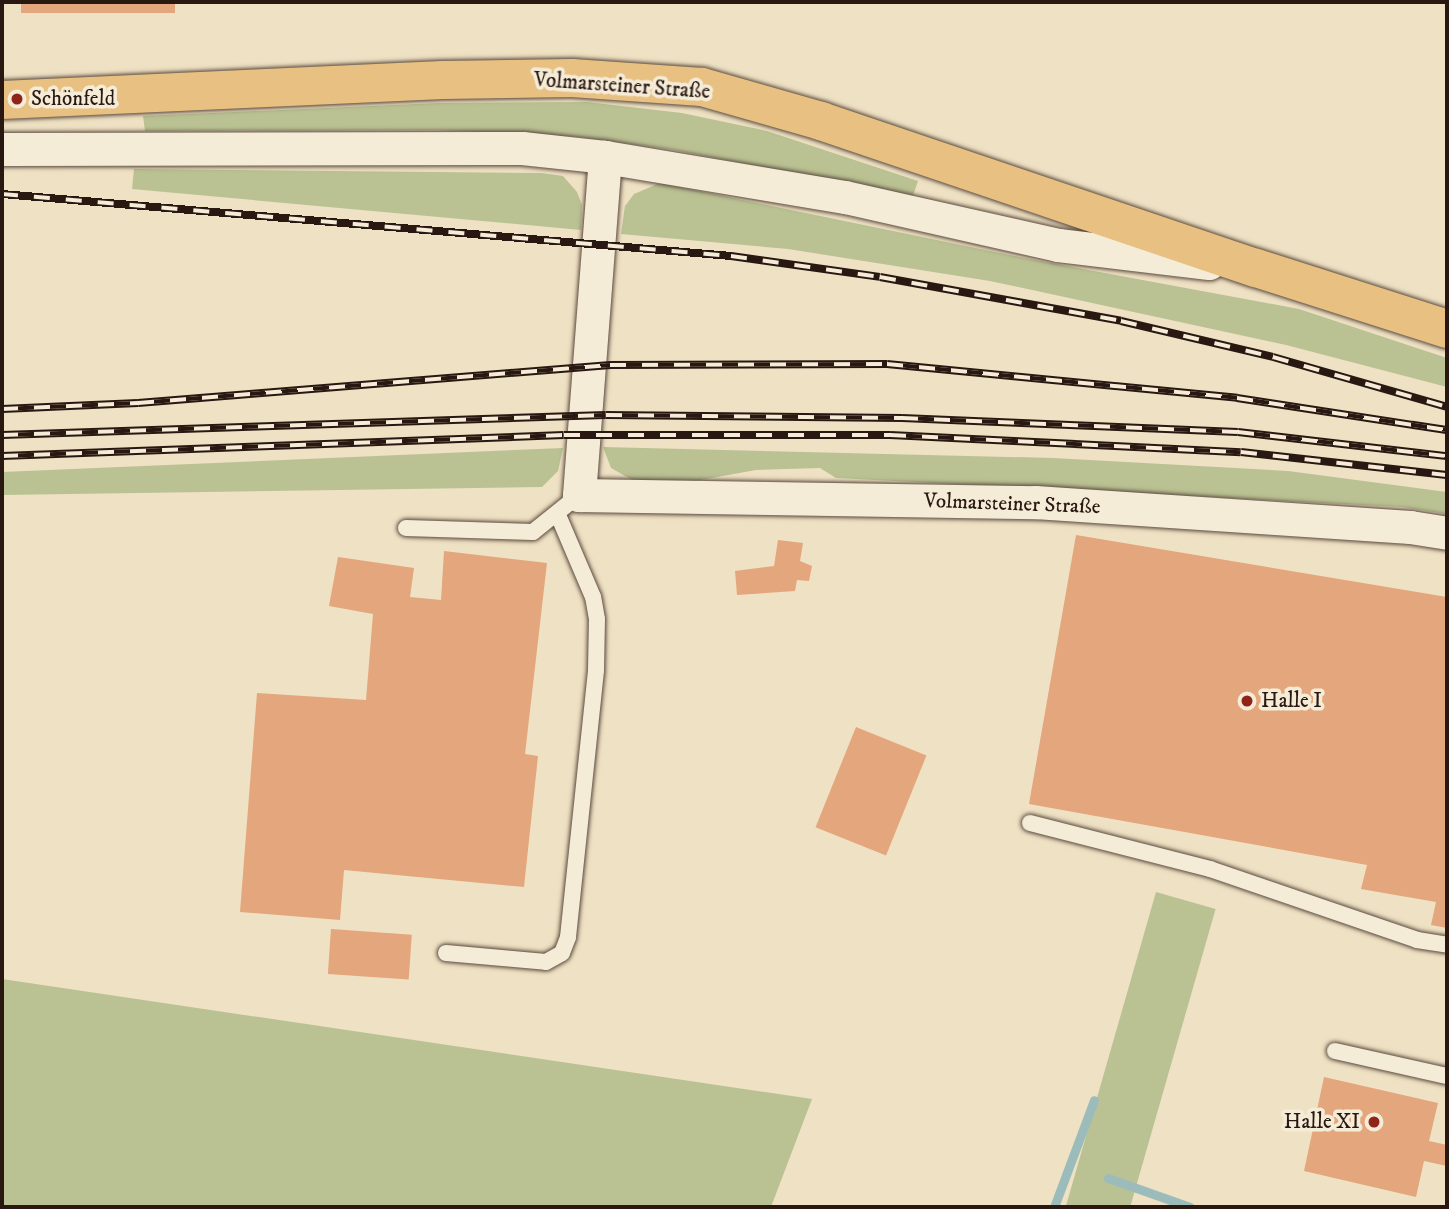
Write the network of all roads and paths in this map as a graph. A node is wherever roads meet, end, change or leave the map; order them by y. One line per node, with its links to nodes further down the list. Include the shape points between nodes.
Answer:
1 (2, 100): 4 (main road, Volmarsteiner Straße, via 443,80 572,78 702,88 821,121)
2 (2, 149): 3 (street, Volmarsteiner Straße, via 522,148)
3 (605, 157): 4 (street, Volmarsteiner Straße, via 845,197 1059,245); 6 (street)
4 (1256, 268): 5 (main road, Volmarsteiner Straße)
5 (1447, 329)
6 (569, 505): 7 (lane, via 533,532); 8 (street, Volmarsteiner Straße, via 1035,502); 11 (lane, via 597,619 596,670 568,937 562,953 546,961)
7 (406, 528)
8 (1447, 533)
9 (1030, 823): 10 (lane, via 1210,869 1404,936)
10 (1447, 945)
11 (446, 953)
12 (1335, 1051): 13 (lane)
13 (1447, 1076)

